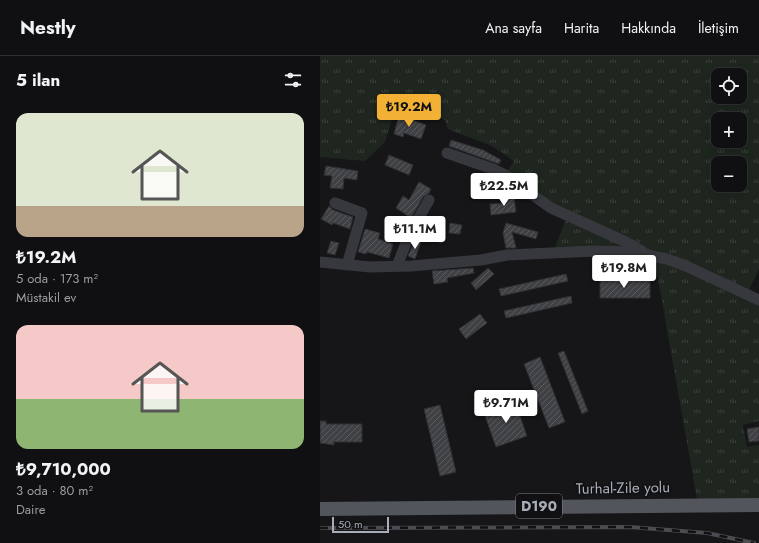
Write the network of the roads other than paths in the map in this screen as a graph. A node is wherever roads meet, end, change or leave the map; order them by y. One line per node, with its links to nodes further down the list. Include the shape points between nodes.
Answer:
1 (446, 154): 4 (street, via 479,163 499,172 551,208 626,242)
2 (429, 200): 7 (street, via 410,233)
3 (335, 203): 6 (street, via 362,213)
4 (648, 255): 7 (street, via 616,251 507,255 454,263); 8 (street, via 686,266)
5 (320, 262): 6 (street)
6 (347, 265): 7 (street)
7 (397, 266)
8 (759, 300)
9 (759, 506): 10 (main road, Turhal-Zile yolu / D190)
10 (320, 509)

